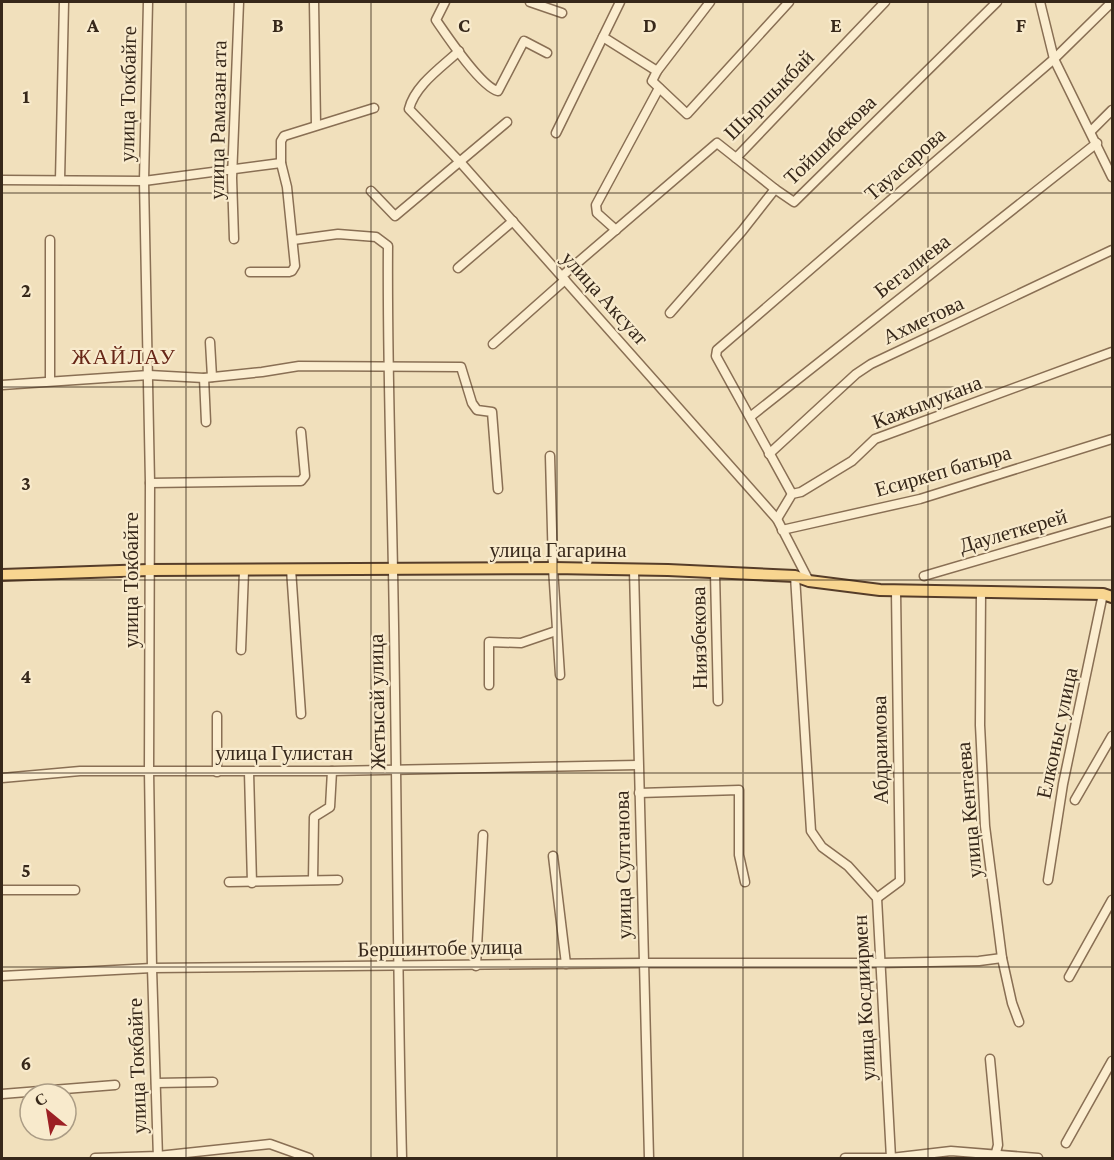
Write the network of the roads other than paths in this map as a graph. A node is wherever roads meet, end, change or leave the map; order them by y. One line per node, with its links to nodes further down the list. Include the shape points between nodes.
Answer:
1 (64, 2): 34 (street)
2 (148, 2): 35 (street, улица Токбайге)
3 (239, 2): 31 (street, улица Рамазан ата)
4 (314, 2): 24 (street)
5 (445, 2): 16 (street, via 436,20)
6 (530, 2): 14 (street)
7 (620, 2): 15 (street)
8 (710, 2): 19 (street)
9 (789, 2): 20 (street, via 687,114)
10 (885, 2): 28 (street, Шыршыкбай)
11 (998, 2): 36 (street, Тойшибекова, via 794,202)
12 (1040, 2): 18 (street)
13 (1112, 2): 18 (street, Тауасарова)
14 (562, 14)
15 (603, 37): 19 (street); 26 (street)
16 (459, 51): 17 (street, via 476,73 498,91 524,41); 29 (street, улица Аксуат, via 424,84 409,109)
17 (547, 53)
18 (1054, 59): 25 (street); 56 (street, Тауасарова, via 717,350 716,356)
19 (657, 71): 20 (street, via 652,81)
20 (659, 88): 39 (street, via 596,205 597,213)
21 (374, 108): 24 (street)
22 (1113, 110): 25 (street)
23 (507, 122): 29 (street)
24 (316, 125): 30 (street, via 284,136)
25 (1090, 131): 27 (street)
26 (556, 133)
27 (1097, 143): 32 (street); 56 (street, Бегалиева)
28 (736, 158): 36 (street); 39 (street, Шыршыкбай, via 717,143)
29 (461, 162): 37 (street, via 395,216); 38 (street, улица Аксуат)
30 (281, 163): 31 (street); 42 (street)
31 (232, 169): 35 (street); 40 (street, улица Рамазан ата)
32 (1113, 177)
33 (2, 180): 34 (street)
34 (60, 180): 35 (street)
35 (144, 181): 52 (street, улица Токбайге)
36 (776, 189): 47 (street, Тойшибекова)
37 (371, 191)
38 (513, 221): 44 (street); 46 (street, улица Аксуат)
39 (616, 230): 46 (street, Шыршыкбай)
40 (234, 239)
41 (50, 240): 54 (street)
42 (293, 240): 45 (street, via 292,271); 51 (street, Жетысай улица, via 338,234 376,237 388,246)
43 (1113, 250): 60 (street, Ахметова, via 871,364)
44 (458, 268)
45 (250, 272)
46 (563, 278): 49 (street, Шыршыкбай); 65 (street, улица Аксуат)
47 (670, 313)
48 (210, 342): 53 (street)
49 (493, 344)
50 (1113, 352): 64 (street, Кажымукана, via 875,440 852,461)
51 (387, 366): 53 (street, via 299,366); 63 (street, via 461,367 472,403 477,410 492,412); 71 (street, Жетысай улица)
52 (148, 375): 53 (street); 54 (street); 62 (street, улица Токбайге)
53 (208, 377): 57 (street)
54 (51, 381): 55 (street)
55 (2, 385)
56 (750, 417): 60 (street)
57 (206, 422)
58 (301, 432): 62 (street, via 305,476 301,482)
59 (1113, 439): 67 (street, Есиркеп батыра, via 920,499)
60 (769, 454): 64 (street)
61 (550, 456): 68 (street)
62 (150, 483): 70 (street, улица Токбайге)
63 (498, 489)
64 (792, 494): 65 (street)
65 (777, 519): 67 (street, улица Аксуат)
66 (1113, 521): 77 (street, Даулеткерей)
67 (782, 530): 78 (street, улица Аксуат)
68 (553, 568): 71 (main road, улица Гагарина); 72 (main road, улица Гагарина); 82 (street)
69 (291, 569): 71 (main road, улица Гагарина); 73 (main road, улица Гагарина); 87 (street)
70 (149, 570): 73 (main road, улица Гагарина); 75 (main road, улица Гагарина); 92 (street, улица Токбайге)
71 (393, 570): 91 (street, Жетысай улица)
72 (634, 570): 74 (main road, улица Гагарина); 90 (street, улица Султанова)
73 (243, 571): 83 (street)
74 (716, 573): 76 (main road, улица Гагарина); 86 (street, Ниязбекова)
75 (2, 576)
76 (795, 576): 78 (main road, улица Гагарина); 109 (street, улица Косдиирмен, via 811,831 822,847 848,866)
77 (924, 576)
78 (809, 581): 79 (main road, улица Гагарина)
79 (896, 591): 80 (main road, улица Гагарина); 109 (street, Абдраимова, via 900,881)
80 (981, 592): 81 (main road, улица Гагарина); 111 (street, улица Кентаева, via 984,803)
81 (1108, 596): 103 (street, Елконыс улица, via 1103,603 1064,784)
82 (556, 631): 84 (street); 85 (street, via 521,643 489,642)
83 (241, 650)
84 (560, 675)
85 (489, 684)
86 (718, 701)
87 (301, 714)
88 (217, 716): 94 (street)
89 (1113, 736): 98 (street)
90 (638, 765): 91 (street, улица Гулистан); 97 (street, улица Султанова)
91 (396, 769): 93 (street, улица Гулистан); 116 (street, Жетысай улица)
92 (149, 771): 94 (street, улица Гулистан); 96 (street, улица Гулистан, via 80,771); 117 (street, улица Токбайге)
93 (332, 771): 95 (street, улица Гулистан); 101 (street, via 330,807 314,817)
94 (217, 772): 95 (street, улица Гулистан)
95 (249, 772): 106 (street)
96 (2, 778)
97 (639, 793): 105 (street, via 739,790 739,855); 112 (street, улица Султанова)
98 (1075, 800)
99 (483, 835): 115 (street)
100 (553, 856): 114 (street)
101 (313, 880): 102 (street); 106 (street)
102 (338, 880)
103 (1048, 880)
104 (229, 882): 106 (street)
105 (745, 882)
106 (252, 883)
107 (2, 890): 108 (street)
108 (75, 890)
109 (877, 898): 113 (street, улица Косдиирмен)
110 (1113, 900): 119 (street)
111 (1002, 958): 113 (street, Бершинтобе улица); 120 (street, улица Кентаева)
112 (643, 963): 113 (street, Бершинтобе улица); 114 (street, Бершинтобе улица); 133 (street, улица Султанова)
113 (879, 963): 135 (street, улица Косдиирмен)
114 (566, 964): 115 (street, Бершинтобе улица)
115 (476, 966): 116 (street, Бершинтобе улица)
116 (397, 967): 117 (street, Бершинтобе улица); 132 (street, Жетысай улица)
117 (152, 968): 118 (street, Бершинтобе улица); 124 (street, улица Токбайге)
118 (2, 976)
119 (1069, 977)
120 (1019, 1022)
121 (990, 1059): 129 (street)
122 (1113, 1060): 127 (street)
123 (213, 1082): 124 (street)
124 (156, 1083): 128 (street, улица Токбайге)
125 (115, 1085): 126 (street)
126 (2, 1094)
127 (1066, 1143)
128 (158, 1157): 130 (street); 131 (street, via 270,1144)
129 (996, 1157): 135 (street, via 951,1151); 136 (street)
130 (95, 1158)
131 (309, 1158)
132 (402, 1158)
133 (649, 1158)
134 (845, 1158): 135 (street)
135 (891, 1158)
136 (1038, 1158)

